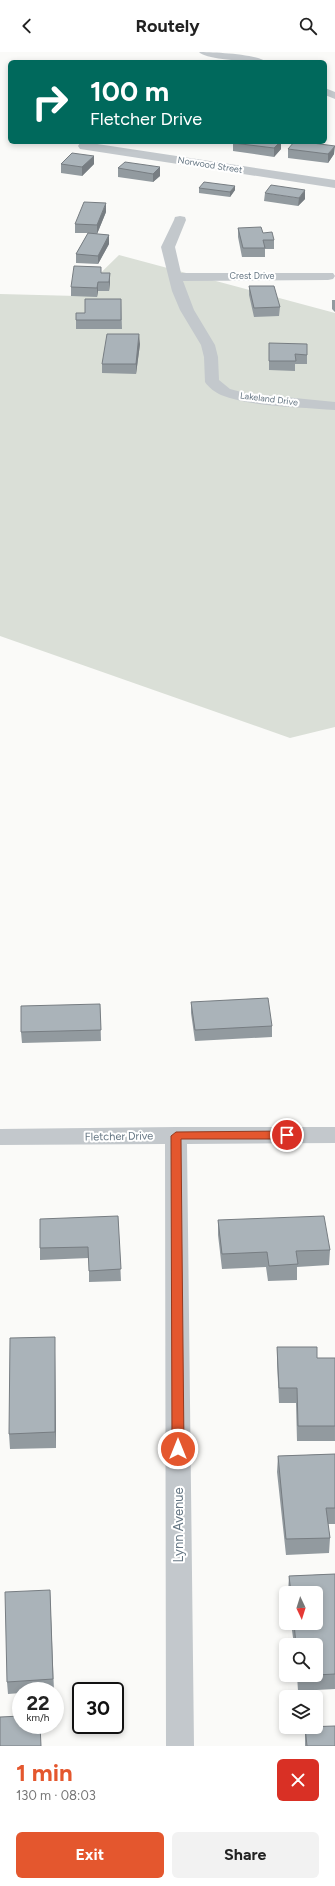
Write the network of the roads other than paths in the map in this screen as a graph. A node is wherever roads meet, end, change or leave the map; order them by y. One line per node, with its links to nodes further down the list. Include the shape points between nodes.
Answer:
1 (205, 52): 2 (street)
2 (249, 60)
3 (84, 146): 4 (street, Norwood Street)
4 (335, 184)
5 (180, 220): 7 (street, Lakeland Drive, via 168,247)
6 (328, 276): 7 (street, Crest Drive)
7 (176, 277): 8 (street, Lakeland Drive, via 187,310 208,346 212,382 225,392 245,397)
8 (335, 406)
9 (335, 1135): 10 (street, Fletcher Drive)
10 (176, 1136): 11 (street, Fletcher Drive); 12 (street, Lynn Avenue)
11 (0, 1138)
12 (180, 1746)

